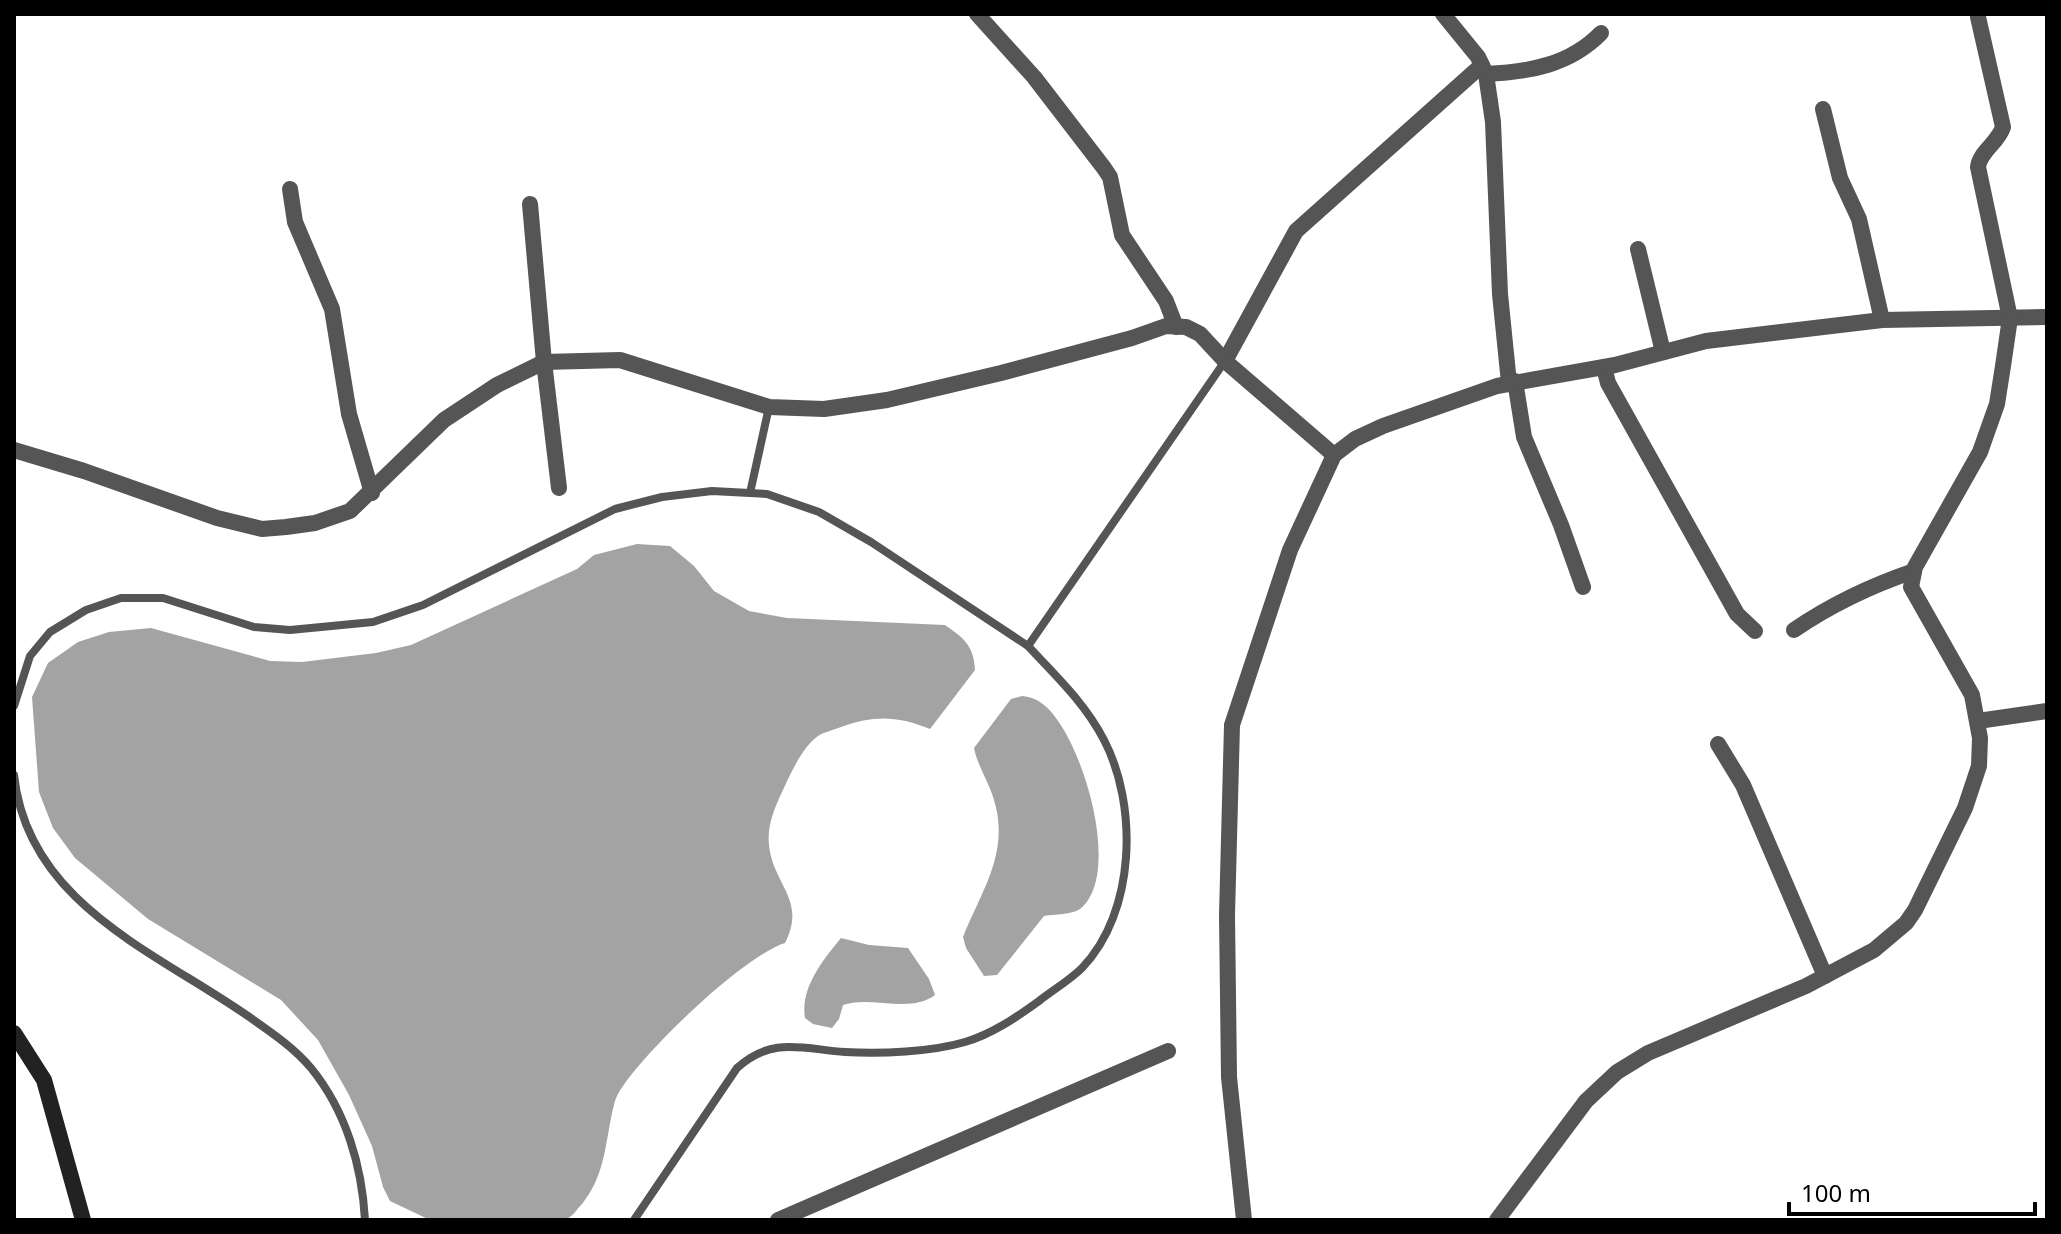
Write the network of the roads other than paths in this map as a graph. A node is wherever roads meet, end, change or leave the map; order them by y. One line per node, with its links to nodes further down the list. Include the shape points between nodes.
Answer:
1 (977, 14): 13 (street, via 1034,77 1110,177 1122,235 1166,301)
2 (1443, 14): 5 (street)
3 (1978, 17): 11 (street, via 2003,127 1978,167)
4 (1601, 33): 5 (street, via 1562,61 1524,72)
5 (1484, 70): 15 (street, via 1296,231); 18 (street, via 1493,122 1500,294)
6 (1823, 109): 12 (street, via 1840,178 1859,219)
7 (290, 189): 23 (street, via 295,222 332,309 349,414)
8 (530, 204): 16 (street)
9 (1638, 249): 14 (street)
10 (2047, 317): 11 (street)
11 (2010, 318): 12 (street); 25 (street, via 1997,404 1980,452)
12 (1882, 320): 14 (street, via 1730,337)
13 (1176, 327): 15 (street, via 1200,334); 19 (street, via 887,400 824,409)
14 (1663, 352): 17 (street)
15 (1225, 361): 21 (street); 29 (lane)
16 (544, 362): 19 (street, via 620,360); 22 (street); 23 (street, via 444,420)
17 (1604, 367): 18 (street); 28 (street, via 1608,383 1737,614)
18 (1512, 382): 21 (street, via 1383,426); 26 (street, via 1524,437)
19 (769, 407): 24 (lane)
20 (14, 450): 23 (street, via 262,529 315,523 350,511)
21 (1334, 455): 44 (street, via 1290,550 1232,725 1229,1077)
22 (559, 488)
23 (372, 493)
24 (750, 493): 29 (lane, via 819,512); 31 (lane, via 712,491 615,509 436,599 373,622 290,630 254,627 163,598 121,598 86,610 50,632 30,656)
25 (1914, 571): 27 (street, via 1867,587); 34 (street, via 1912,591 1963,676)
26 (1583, 587)
27 (1794, 630)
28 (1755, 631)
29 (1028, 646): 42 (lane, via 1085,707 1121,786 1127,851 1121,897 1109,929 1083,968 1016,1018 966,1042 846,1052 786,1045 751,1055)
30 (14, 670): 31 (lane)
31 (24, 676): 32 (lane)
32 (14, 706)
33 (2047, 711): 34 (street)
34 (1978, 721): 37 (street, via 1979,766 1924,895 1889,938)
35 (1718, 744): 37 (street, via 1743,785)
36 (14, 775): 41 (lane, via 26,826 66,889 159,960 287,1044 312,1069 339,1112 356,1157)
37 (1825, 976): 45 (street, via 1648,1053 1617,1072 1586,1101)
38 (14, 1033): 40 (main road, via 44,1080)
39 (1168, 1051): 43 (street)
40 (83, 1220)
41 (365, 1220)
42 (634, 1220)
43 (778, 1220)
44 (1244, 1220)
45 (1497, 1220)

